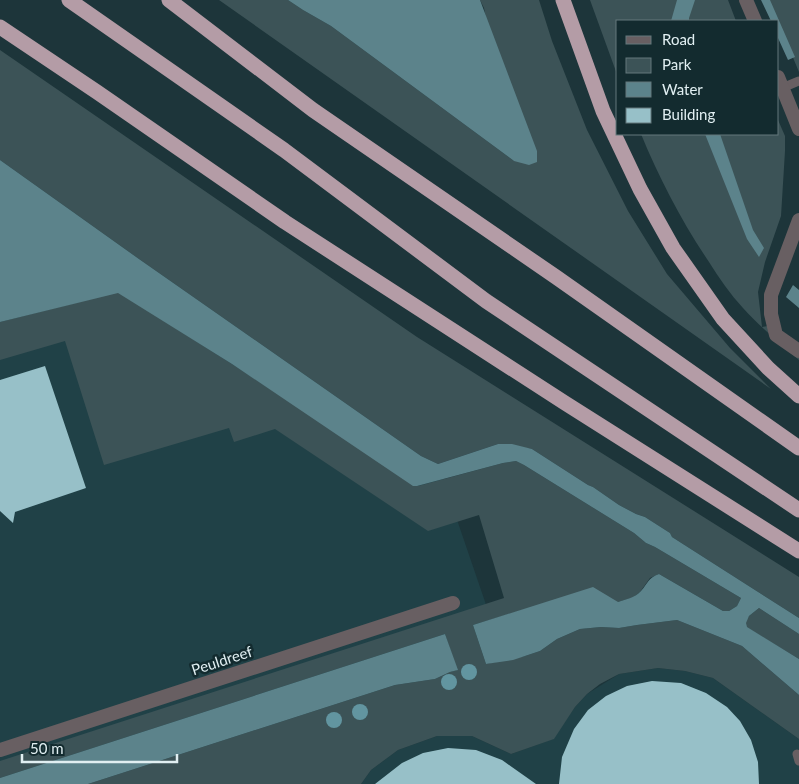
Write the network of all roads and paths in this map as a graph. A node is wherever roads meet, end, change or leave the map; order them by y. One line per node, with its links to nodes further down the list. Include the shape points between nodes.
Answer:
1 (69, 0): 14 (highway, via 284,150 486,301)
2 (169, 0): 13 (highway, via 313,110)
3 (563, 0): 12 (highway, via 603,110 640,189 673,248 723,319)
4 (746, 0): 5 (street)
5 (755, 20)
6 (0, 27): 15 (highway, via 285,222)
7 (799, 81): 8 (lane)
8 (780, 82): 9 (street)
9 (799, 129)
10 (799, 220): 11 (street, via 771,295 776,335)
11 (799, 351)
12 (799, 396)
13 (799, 448)
14 (799, 510)
15 (799, 551)
16 (453, 603): 17 (street, Peuldreef)
17 (0, 750)

